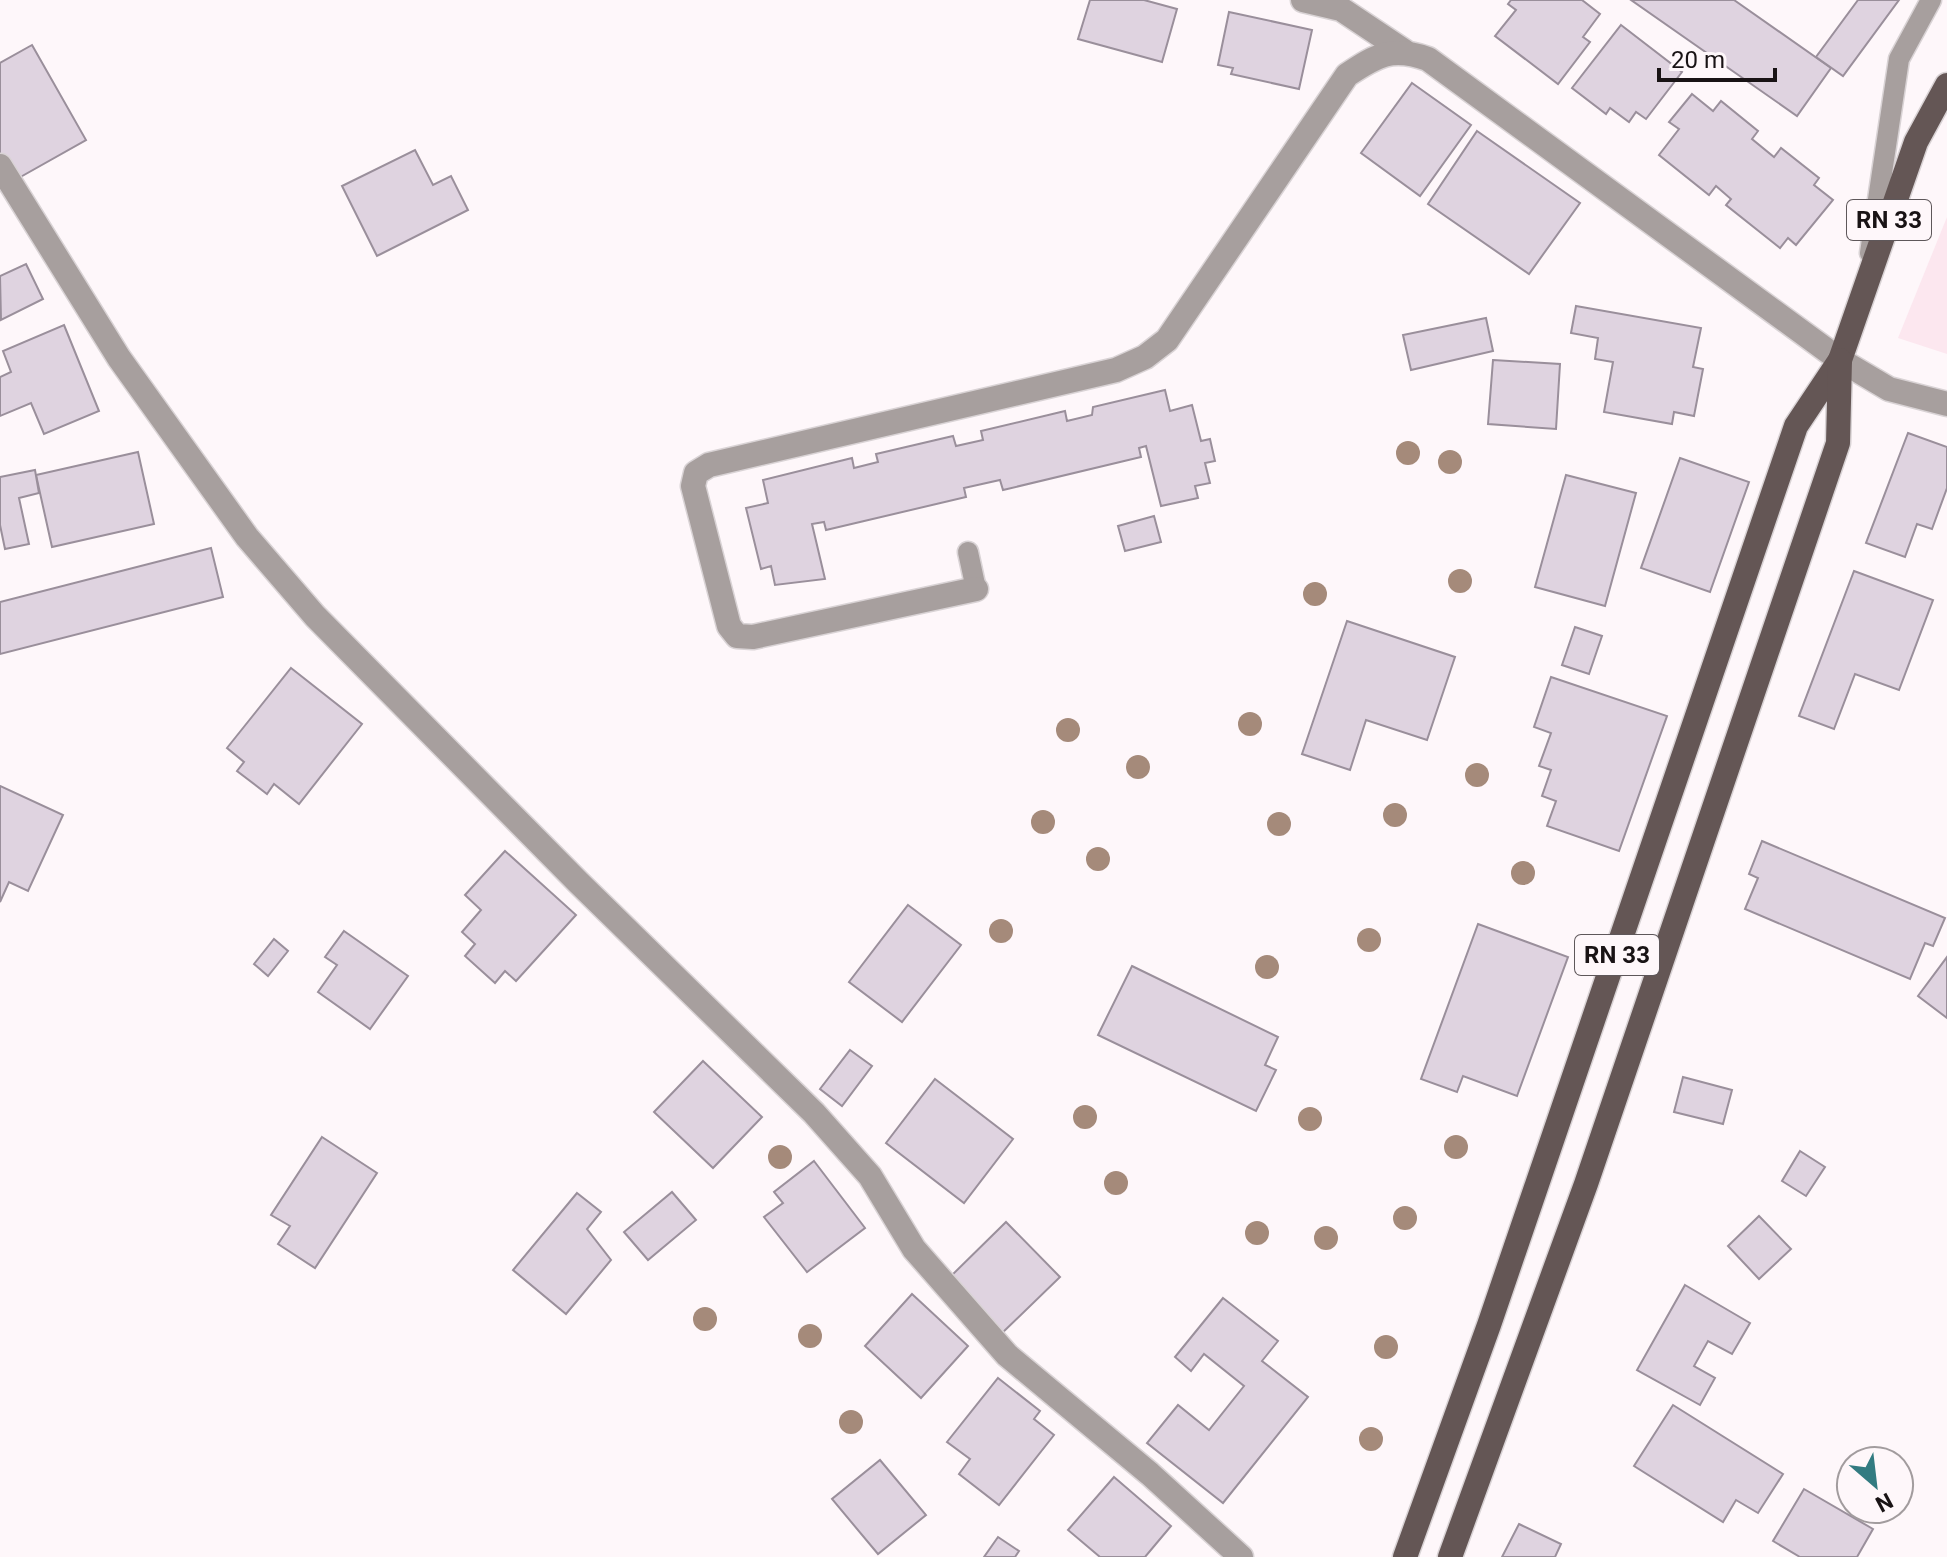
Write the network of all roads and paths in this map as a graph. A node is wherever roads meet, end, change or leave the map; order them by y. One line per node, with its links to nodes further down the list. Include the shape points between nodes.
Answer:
1 (1303, 0): 3 (street, via 1341,9)
2 (1931, 0): 6 (lane, via 1899,59)
3 (1404, 51): 7 (street, via 1428,59); 10 (street, via 1374,57 1347,75 1167,340 1145,357 1116,370 709,465 696,473 693,486 729,626 737,636 753,637)
4 (1947, 85): 6 (main road, RN 33, via 1916,142)
5 (0, 166): 11 (street, via 119,358 247,537 315,616 814,1113 870,1176 914,1249 1007,1355)
6 (1864, 293): 7 (main road, RN 33)
7 (1840, 360): 8 (street, via 1889,389); 12 (main road, RN 33, via 1796,426); 13 (main road, RN 33, via 1838,443 1597,1154)
8 (1947, 404)
9 (968, 552): 10 (lane)
10 (976, 589)
11 (1241, 1557)
12 (1405, 1557)
13 (1450, 1557)

